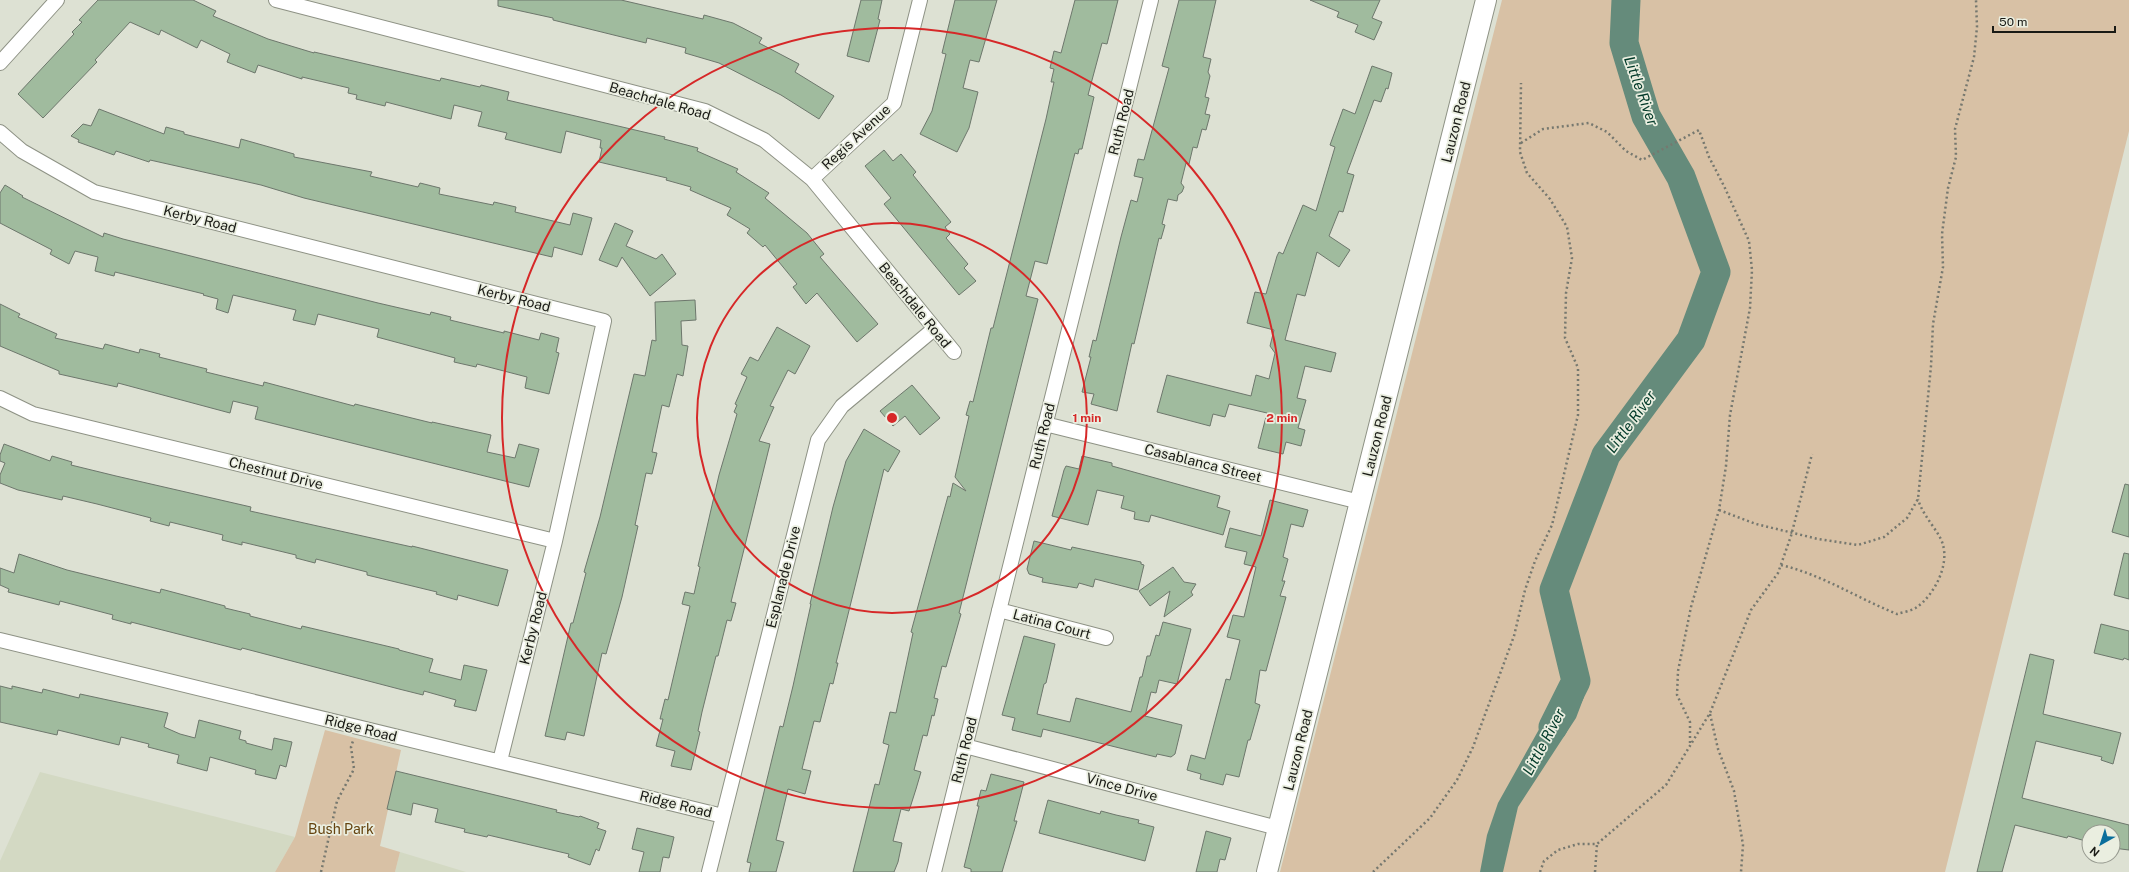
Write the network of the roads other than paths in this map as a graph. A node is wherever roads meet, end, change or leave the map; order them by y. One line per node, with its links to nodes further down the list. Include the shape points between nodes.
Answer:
1 (57, 0): 6 (street)
2 (276, 0): 8 (street, Beachdale Road, via 705,111 764,140)
3 (920, 0): 8 (street, Regis Avenue, via 894,103)
4 (1151, 0): 12 (street, Ruth Road)
5 (1486, 0): 13 (street, Lauzon Road)
6 (0, 63)
7 (0, 132): 14 (street, Kerby Road, via 22,151 94,192 604,321)
8 (812, 179): 9 (street, Beachdale Road)
9 (934, 329): 10 (street, Beachdale Road); 20 (street, Esplanade Drive, via 842,406 818,440)
10 (954, 352)
11 (0, 398): 14 (street, Chestnut Drive, via 33,414)
12 (1045, 424): 13 (street, Casablanca Street); 15 (street, Ruth Road)
13 (1360, 502): 21 (street, Lauzon Road)
14 (554, 541): 19 (street, Kerby Road)
15 (999, 610): 16 (street, Latina Court); 18 (street, Ruth Road)
16 (1106, 638)
17 (0, 640): 19 (street, Ridge Road)
18 (965, 746): 21 (street, Vince Drive); 23 (street, Ruth Road)
19 (500, 761): 20 (street, Ridge Road)
20 (723, 816): 22 (street, Esplanade Drive)
21 (1278, 828): 24 (street, Lauzon Road)
22 (709, 872)
23 (934, 872)
24 (1268, 872)

